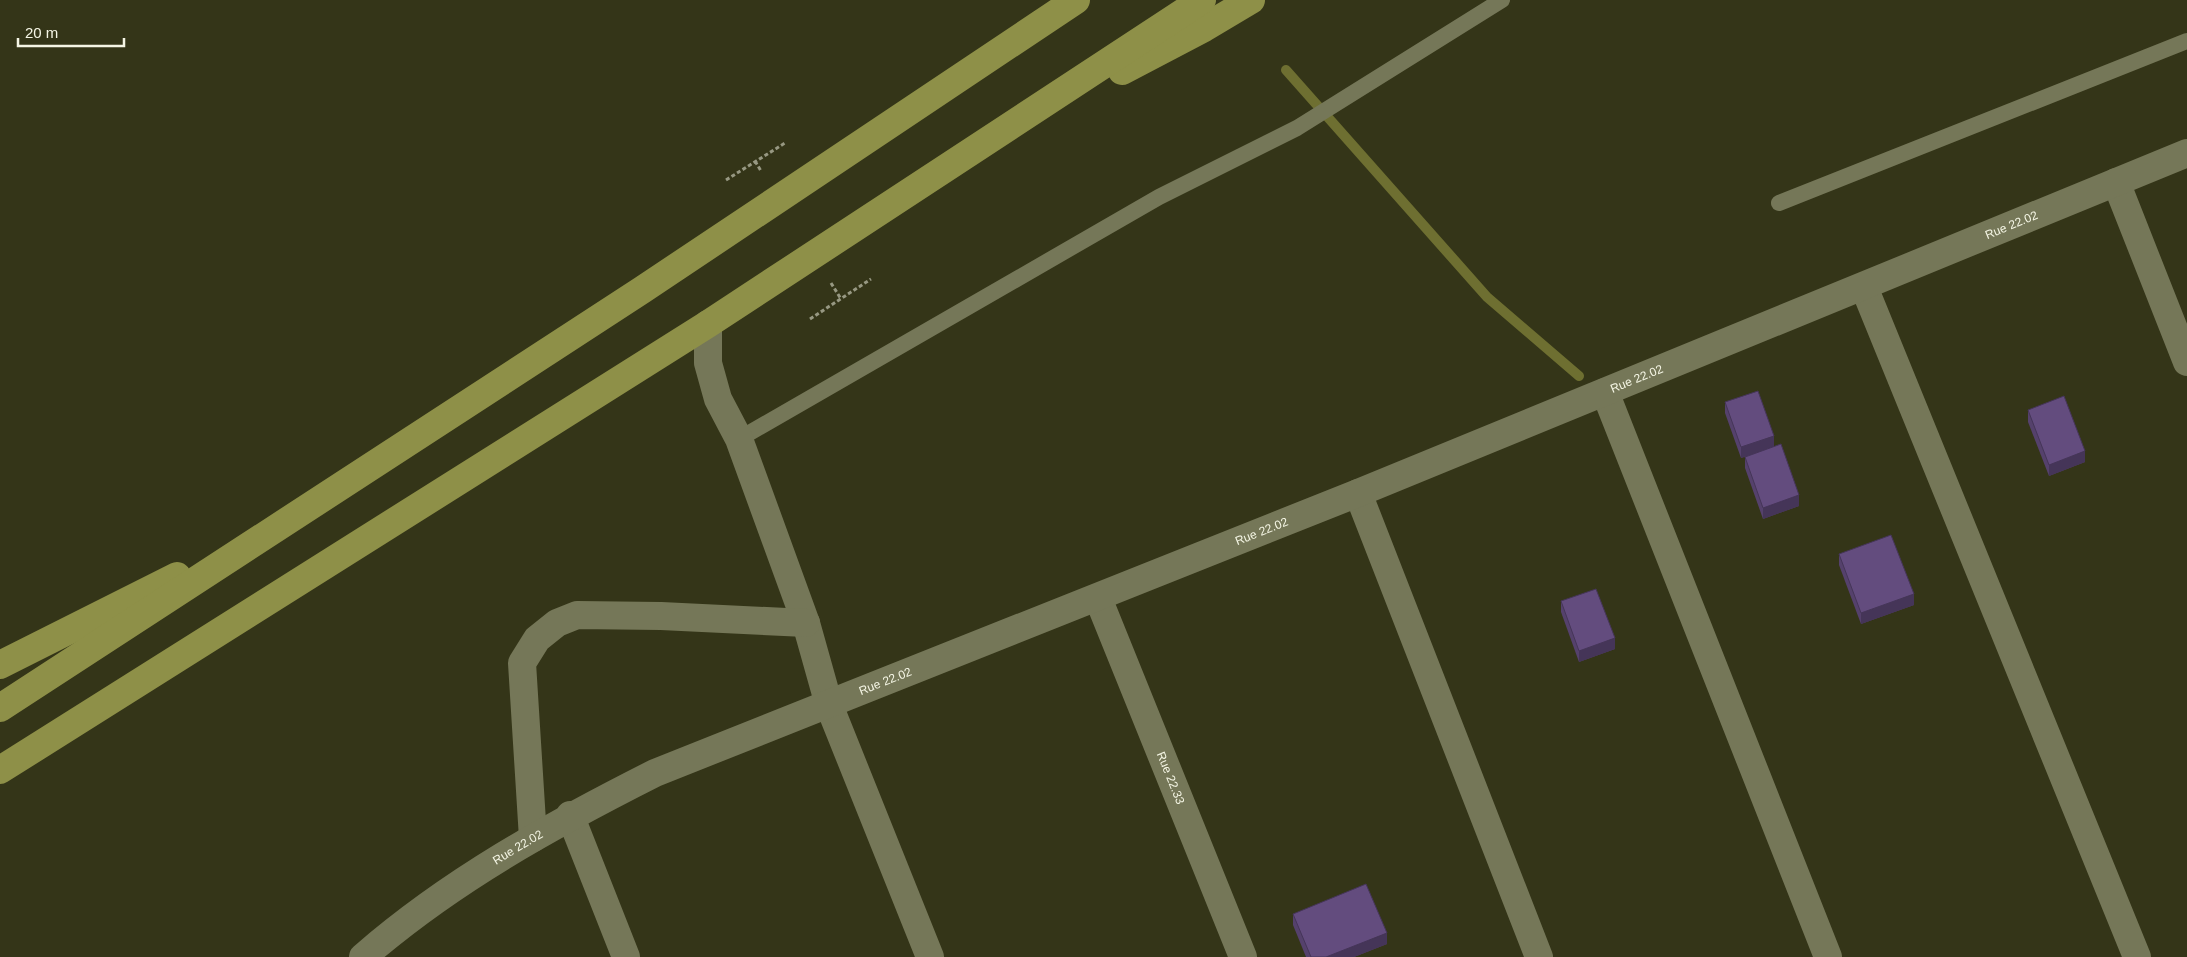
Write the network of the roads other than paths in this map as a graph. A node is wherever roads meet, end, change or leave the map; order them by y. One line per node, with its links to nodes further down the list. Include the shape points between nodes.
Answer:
1 (1051, 0): 7 (main road)
2 (1076, 0): 7 (main road)
3 (1202, 0): 8 (main road)
4 (1251, 0): 8 (main road, via 1204,28)
5 (1502, 0): 16 (lane, via 1297,128 1159,197)
6 (2187, 41): 11 (lane)
7 (969, 72): 18 (main road)
8 (988, 140): 13 (main road)
9 (2187, 153): 10 (street, Rue 22.02)
10 (2116, 182): 12 (street, Rue 22.02); 14 (street)
11 (1779, 203)
12 (1864, 287): 15 (street, Rue 22.02); 33 (street)
13 (708, 324): 16 (street, via 708,363 718,399); 24 (main road)
14 (2187, 362)
15 (1605, 392): 17 (street, Rue 22.02); 32 (street)
16 (739, 439): 20 (street)
17 (1358, 493): 19 (street, Rue 22.02); 31 (street)
18 (297, 516): 21 (main road); 23 (main road)
19 (1098, 598): 22 (street, Rue 22.02); 30 (street, Rue 22.33)
20 (806, 623): 22 (street); 26 (street, via 577,615 557,623 537,640 522,663)
21 (0, 665)
22 (829, 705): 25 (street, Rue 22.02, via 655,773); 29 (street)
23 (0, 708)
24 (0, 770)
25 (570, 815): 26 (street, Rue 22.02); 28 (street)
26 (533, 838): 27 (street, Rue 22.02, via 467,878 398,926)
27 (363, 957)
28 (626, 957)
29 (930, 957)
30 (1243, 957)
31 (1539, 957)
32 (1828, 957)
33 (2137, 957)

